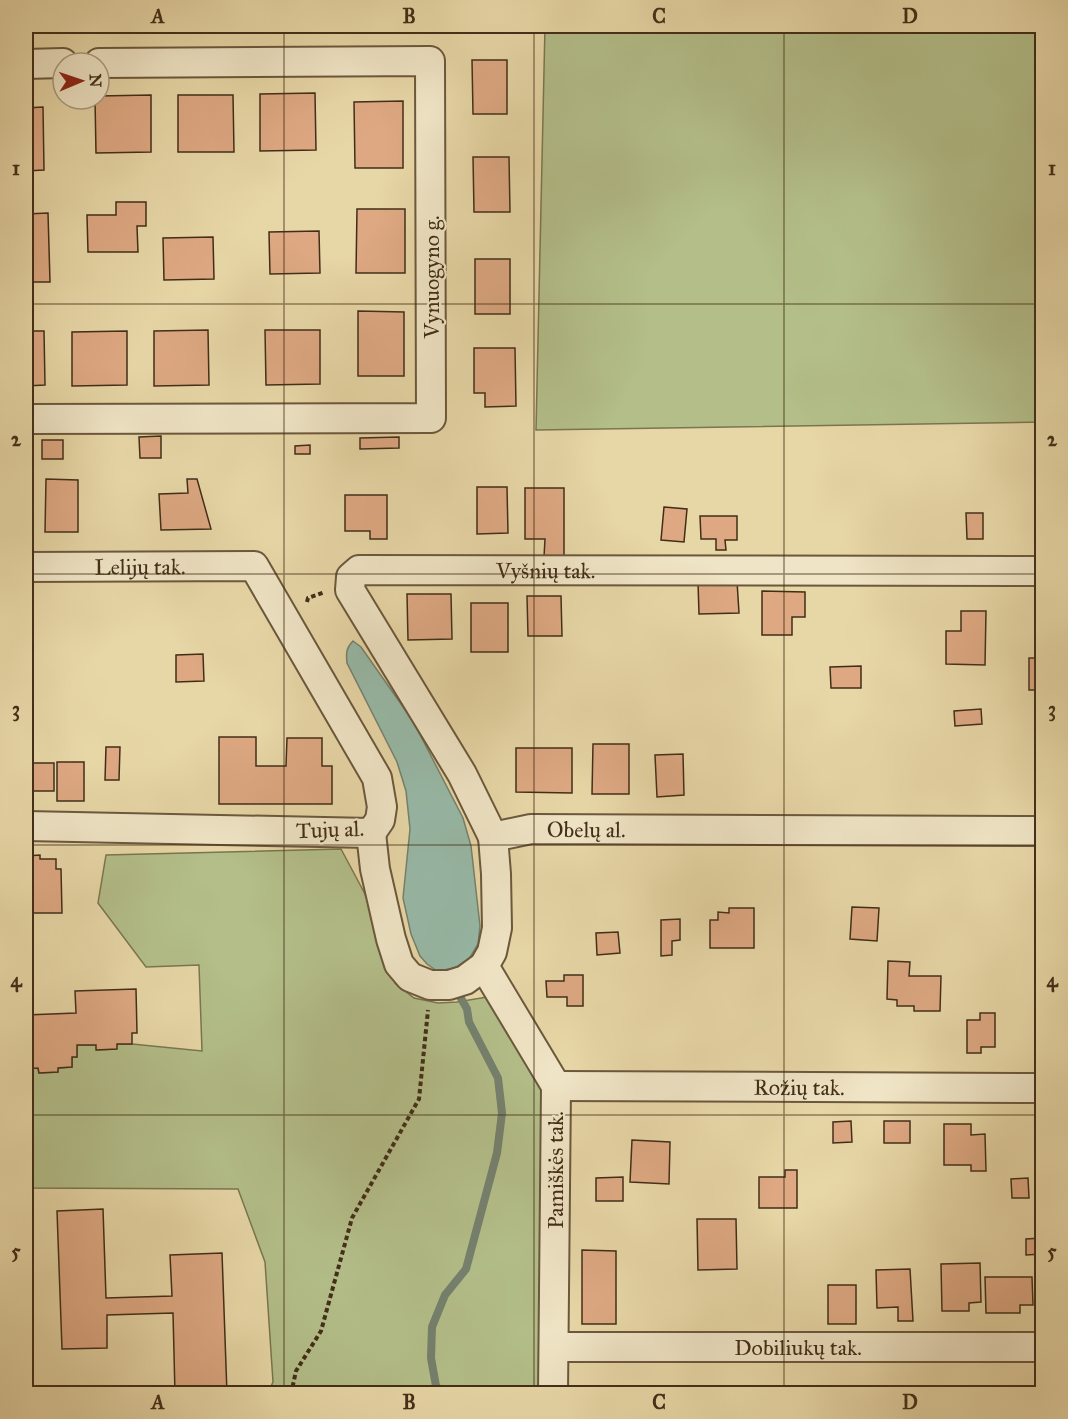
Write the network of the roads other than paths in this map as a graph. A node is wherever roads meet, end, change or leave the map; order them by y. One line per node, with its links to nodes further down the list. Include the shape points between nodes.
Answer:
1 (51, 63): 3 (street)
2 (111, 63): 4 (street, Vynuogyno g., via 430,61 431,418)
3 (26, 64)
4 (26, 419)
5 (254, 566): 6 (street, Lelijų tak.); 10 (street, Tujų al., via 377,778 382,807 380,820)
6 (26, 567)
7 (1042, 571): 11 (street, Vyšnių tak., via 359,570 351,577 350,590 462,774)
8 (26, 826): 10 (street, Tujų al.)
9 (1042, 831): 11 (street, Obelų al., via 531,829)
10 (371, 833): 12 (street, via 375,869 399,964 410,976 430,985 465,980)
11 (493, 837): 12 (street, via 497,928 492,952)
12 (484, 966): 13 (street, Pamiškės tak.)
13 (556, 1086): 14 (street, Rožių tak.); 15 (street, Pamiškės tak.)
14 (1042, 1088)
15 (554, 1347): 16 (street, Dobiliukų tak.); 17 (street, Pamiškės tak.)
16 (1042, 1347)
17 (554, 1394)

